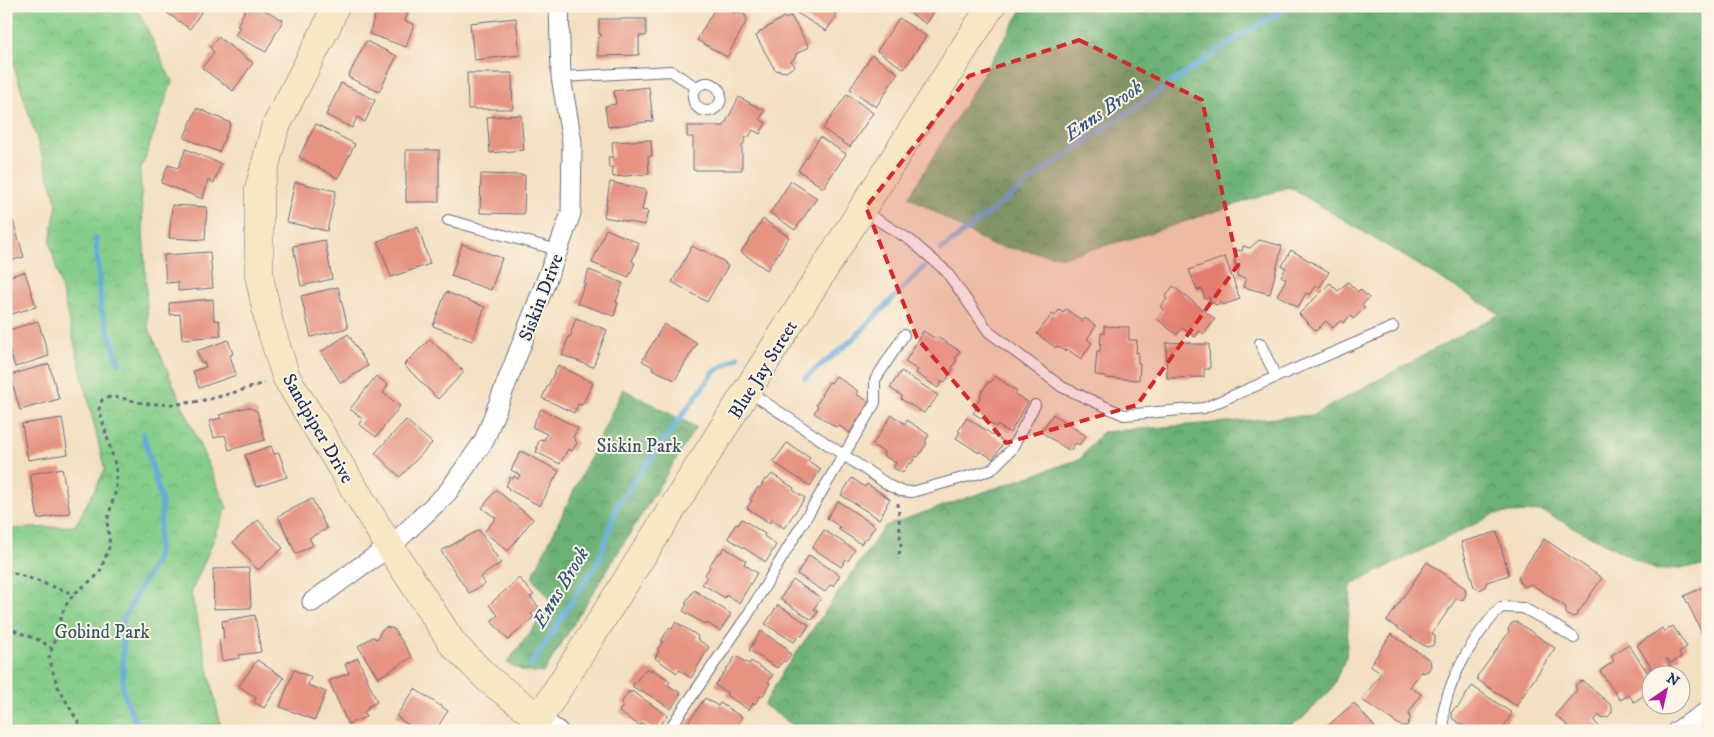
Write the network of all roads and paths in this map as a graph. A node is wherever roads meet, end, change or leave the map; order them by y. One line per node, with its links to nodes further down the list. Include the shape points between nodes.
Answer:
1 (334, 6): 12 (street, Sandpiper Drive, via 275,128 259,189 259,275 269,323)
2 (559, 6): 4 (street, Siskin Drive)
3 (991, 6): 6 (street, Blue Jay Street)
4 (561, 77): 5 (lane, via 671,71); 8 (street, Siskin Drive, via 572,142 571,213)
5 (696, 87)
6 (862, 211): 13 (lane, via 910,240 946,271 989,332 1062,387 1124,415 1204,408); 14 (street, Blue Jay Street)
7 (448, 220): 8 (lane)
8 (558, 250): 18 (street, Siskin Drive, via 484,441 447,493)
9 (1393, 327): 13 (lane)
10 (904, 335): 16 (lane, via 875,380 875,404)
11 (1260, 343): 13 (lane)
12 (286, 377): 18 (street, Sandpiper Drive); 21 (path, via 210,400 170,405 124,398 107,397 102,400 99,409 116,468 116,490 107,521 110,545 99,574)
13 (1276, 377)
14 (748, 391): 16 (lane); 27 (street, Blue Jay Street)
15 (1035, 404): 17 (lane, via 1011,450 991,470 912,492)
16 (843, 456): 17 (lane); 29 (lane, via 747,616)
17 (895, 488): 19 (path, via 901,547)
18 (390, 547): 22 (street, Siskin Drive); 27 (street, Sandpiper Drive, via 453,644)
19 (898, 559)
20 (6, 570): 21 (path)
21 (74, 594): 25 (path, via 64,608)
22 (312, 602)
23 (6, 630): 25 (path, via 42,641)
24 (1574, 638): 30 (lane, via 1523,608 1501,607 1483,626 1457,672 1444,709)
25 (51, 648): 28 (path, via 49,658 57,685)
26 (1708, 711): 31 (street)
27 (543, 726)
28 (82, 731)
29 (668, 731)
30 (1444, 731)
31 (1677, 731)

